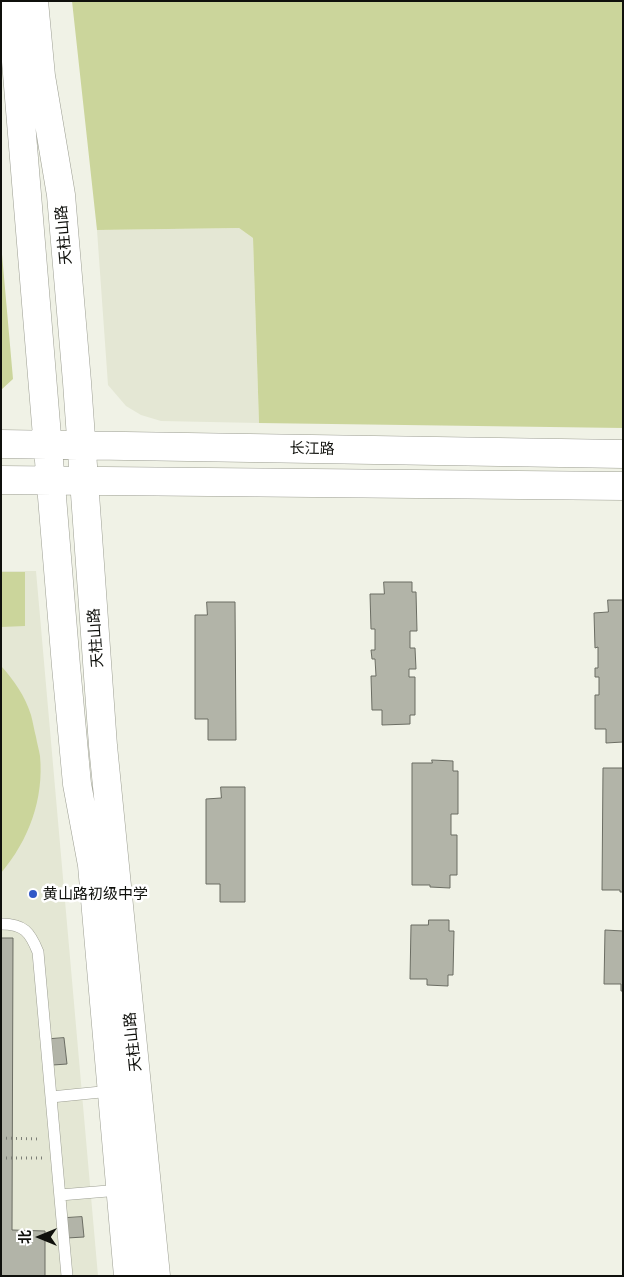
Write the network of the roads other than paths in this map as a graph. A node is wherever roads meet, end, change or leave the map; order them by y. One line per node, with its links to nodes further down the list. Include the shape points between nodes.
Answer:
1 (11, 1): 4 (street, 天柱山路)
2 (34, 1): 5 (street, 天柱山路, via 41,76 61,195)
3 (1, 444): 4 (street, 长江路)
4 (48, 444): 5 (street, 长江路); 8 (street, 天柱山路)
5 (82, 445): 6 (street, 长江路); 9 (street, 天柱山路)
6 (623, 454)
7 (1, 480): 8 (street)
8 (51, 481): 9 (street); 12 (street, 天柱山路, via 77,784 92,865)
9 (84, 481): 10 (street); 18 (street, 天柱山路, via 103,746)
10 (623, 486)
11 (1, 924): 13 (lane, via 22,927 32,937 38,952)
12 (112, 1091): 13 (lane); 14 (street, 天柱山路)
13 (51, 1097): 15 (lane)
14 (121, 1190): 15 (lane); 17 (street, 天柱山路)
15 (60, 1195): 16 (lane)
16 (67, 1276)
17 (128, 1276)
18 (156, 1276)

